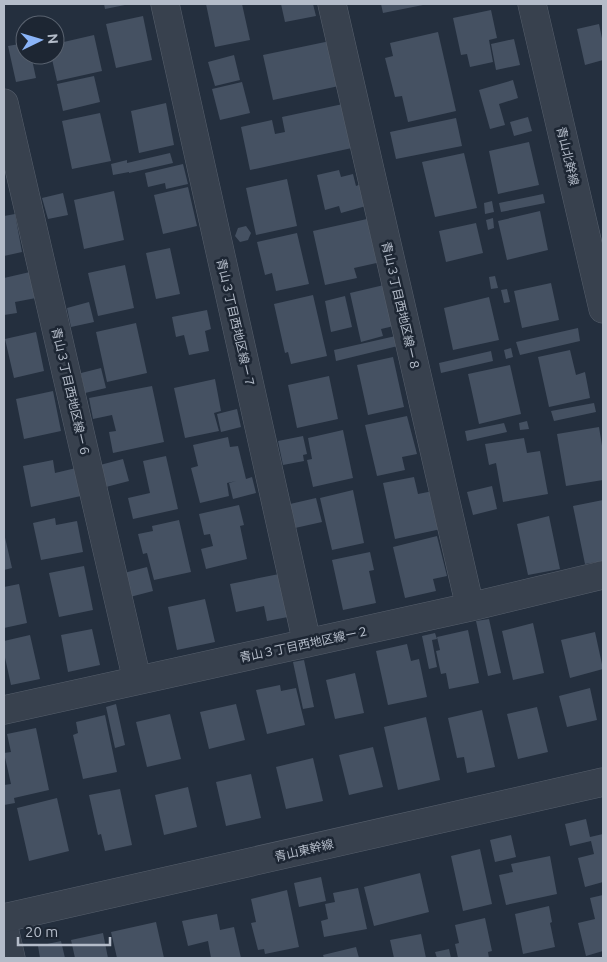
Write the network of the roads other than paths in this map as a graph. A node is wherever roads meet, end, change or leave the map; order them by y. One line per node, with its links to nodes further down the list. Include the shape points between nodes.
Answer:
1 (164, 4): 8 (street, 青山３丁目西地区線ー７)
2 (332, 4): 7 (street, 青山３丁目西地区線ー８)
3 (532, 4): 5 (street, 青山北幹線)
4 (4, 103): 9 (street, 青山３丁目西地区線ー６)
5 (603, 309)
6 (603, 575): 7 (street, 青山３丁目西地区線ー２)
7 (470, 607): 8 (street, 青山３丁目西地区線ー２)
8 (307, 643): 9 (street, 青山３丁目西地区線ー２)
9 (138, 680): 10 (street, 青山３丁目西地区線ー２)
10 (4, 710)
11 (603, 782): 12 (street, 青山東幹線)
12 (4, 918)
13 (4, 928): 14 (street)
14 (11, 958)

